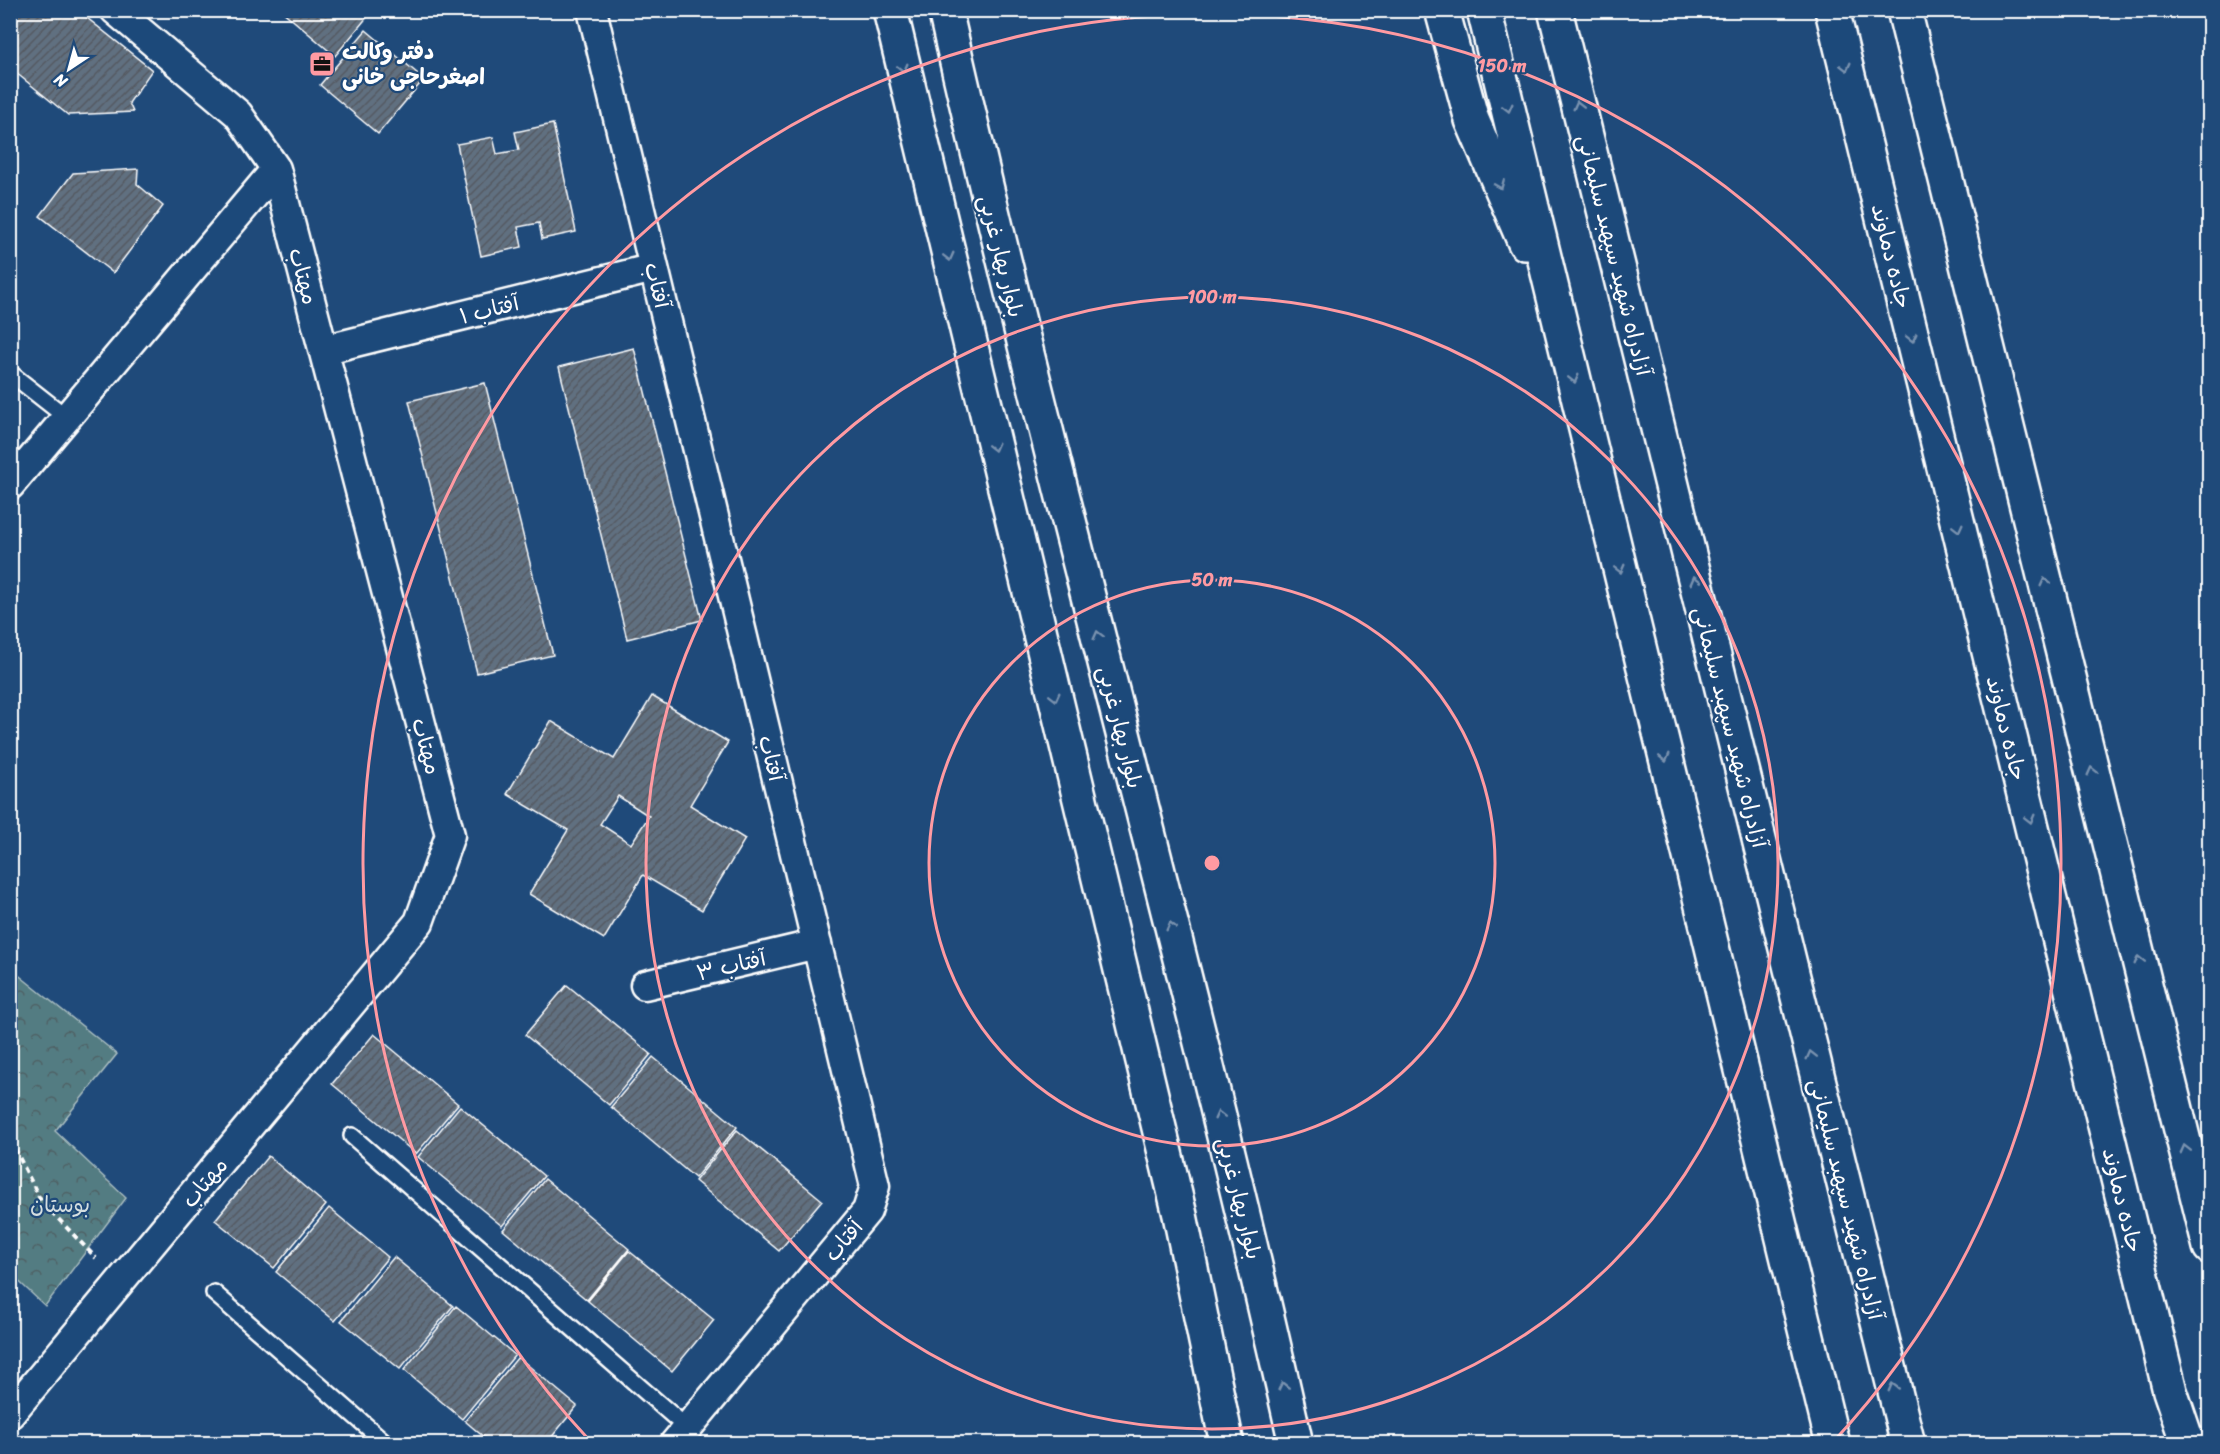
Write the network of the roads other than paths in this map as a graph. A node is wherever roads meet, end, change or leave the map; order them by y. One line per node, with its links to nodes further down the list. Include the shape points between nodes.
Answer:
1 (115, 10): 10 (street, مهتاب, via 238,114)
2 (592, 10): 11 (street, آفتاب)
3 (890, 10): 25 (main road, one-way to 25, via 1180,1215)
4 (945, 10): 26 (main road, بلوار بهار غربی, one-way to 4, via 1243,1207 995,231)
5 (1442, 10): 12 (main road, one-way to 12, via 1472,120)
6 (1484, 10): 12 (main road, one-way to 12)
7 (1555, 10): 28 (main road, آزادراه شهید سپهبد سلیمانی, one-way to 7)
8 (1832, 10): 29 (main road, جاده دماوند, one-way to 29, via 2170,1390)
9 (1904, 10): 20 (main road, one-way to 9)
10 (276, 169): 13 (street, مهتاب); 15 (street)
11 (654, 268): 13 (street, آفتاب ۱); 17 (street, آفتاب)
12 (1561, 328): 27 (main road, one-way to 27)
13 (323, 350): 22 (street, مهتاب, via 450,835 419,922)
14 (10, 373): 15 (lane)
15 (66, 417): 16 (street)
16 (10, 484)
17 (817, 944): 18 (street, آفتاب ۳); 23 (street, آفتاب, via 874,1186 867,1211)
18 (645, 985)
19 (352, 1136): 23 (lane)
20 (2210, 1247)
21 (213, 1293): 24 (lane)
22 (10, 1414)
23 (680, 1436)
24 (387, 1443)
25 (1227, 1443)
26 (1296, 1443)
27 (1833, 1443)
28 (1908, 1443)
29 (2188, 1443)

